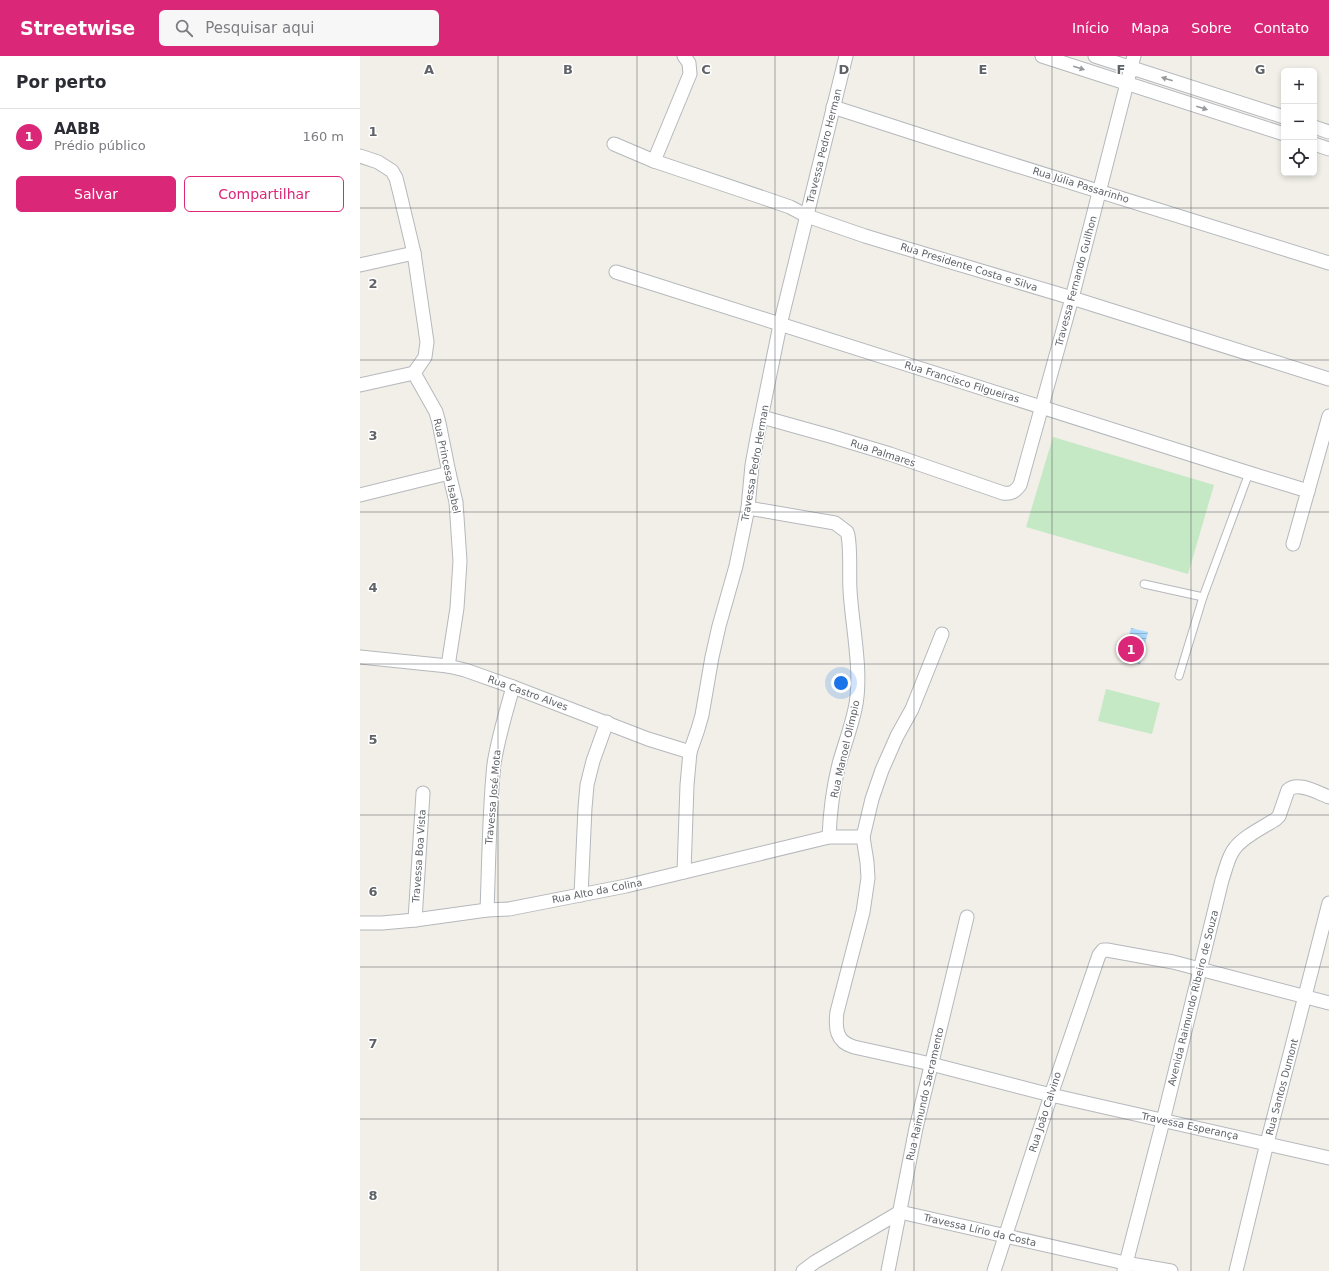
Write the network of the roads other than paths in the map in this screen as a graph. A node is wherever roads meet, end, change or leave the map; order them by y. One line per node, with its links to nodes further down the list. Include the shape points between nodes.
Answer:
1 (684, 56): 16 (street, via 689,63 690,74)
2 (846, 56): 7 (street, Travessa Pedro Herman)
3 (1042, 56): 6 (street, one-way to 6)
4 (1095, 56): 5 (street)
5 (1132, 62): 6 (street, Travessa Fernando Guilhon); 8 (street, one-way to 5)
6 (1126, 83): 11 (street, one-way to 11); 17 (street, Travessa Fernando Guilhon)
7 (833, 106): 17 (street, Rua Júlia Passarinho); 18 (street, Travessa Pedro Herman)
8 (1281, 116)
9 (1317, 128): 10 (street)
10 (1329, 132)
11 (1281, 133)
12 (614, 144): 16 (street, Rua Presidente Costa e Silva)
13 (1317, 145): 14 (street)
14 (1329, 149)
15 (360, 156): 19 (street, via 378,162 392,171 396,178)
16 (654, 161): 18 (street, Rua Presidente Costa e Silva, via 790,207)
17 (1100, 191): 20 (street, Rua Júlia Passarinho); 23 (street, Travessa Fernando Guilhon)
18 (807, 216): 23 (street, Rua Presidente Costa e Silva); 24 (street, Travessa Pedro Herman)
19 (414, 253): 21 (street); 25 (street, via 426,342 425,357)
20 (1329, 263)
21 (360, 265)
22 (616, 272): 24 (street, Rua Francisco Filgueiras)
23 (1072, 298): 26 (street, Rua Presidente Costa e Silva); 28 (street, Travessa Fernando Guilhon)
24 (780, 325): 28 (street, Rua Francisco Filgueiras); 30 (street, Travessa Pedro Herman)
25 (414, 373): 27 (street); 31 (street, Rua Princesa Isabel, via 436,412)
26 (1329, 380)
27 (360, 385)
28 (1042, 407): 32 (street, Rua Francisco Filgueiras); 34 (street, Travessa Fernando Guilhon, via 1020,485 1011,494)
29 (1329, 416): 33 (street)
30 (762, 417): 34 (street, Rua Palmares, via 883,452); 36 (street, Travessa Pedro Herman, via 752,465)
31 (449, 473): 35 (street); 42 (street, Rua Princesa Isabel, via 456,502 460,561 457,608)
32 (1249, 473): 33 (street, Rua Francisco Filgueiras); 39 (lane)
33 (1308, 491): 37 (street)
34 (1003, 493)
35 (360, 495)
36 (748, 508): 46 (street, Travessa Pedro Herman, via 714,649 702,715); 50 (street, Rua Manoel Olímpio, via 835,523 848,535 858,693 839,765 830,811)
37 (1293, 544)
38 (1144, 584): 39 (lane)
39 (1203, 597): 43 (lane)
40 (942, 634): 49 (street, via 912,709 882,770)
41 (360, 657): 42 (street, Rua Castro Alves)
42 (448, 666): 44 (street, Rua Castro Alves)
43 (1179, 676)
44 (513, 687): 45 (street, Rua Castro Alves); 54 (street, Travessa José Mota, via 494,763)
45 (607, 722): 46 (street, Rua Castro Alves, via 648,739); 52 (street, via 587,785)
46 (690, 752): 51 (street, Travessa Pedro Herman)
47 (423, 793): 56 (street, Travessa Boa Vista)
48 (1329, 797): 58 (street, Avenida Raimundo Ribeiro de Souza, via 1301,787 1290,788 1276,819 1234,848 1222,880)
49 (863, 836): 50 (street); 61 (street, Travessa Esperança, via 868,878 837,1012 838,1032 843,1042 854,1047)
50 (829, 837): 51 (street, Rua Alto da Colina)
51 (684, 872): 52 (street, Rua Alto da Colina)
52 (581, 895): 54 (street, Rua Alto da Colina)
53 (1329, 903): 59 (street, Rua Santos Dumont)
54 (486, 910): 56 (street, Rua Alto da Colina)
55 (967, 917): 61 (street, Rua Raimundo Sacramento)
56 (415, 920): 57 (street, Rua Alto da Colina)
57 (360, 923)
58 (1200, 969): 59 (street); 62 (street, Rua João Calvino, via 1103,950 1099,955); 63 (street, Avenida Raimundo Ribeiro de Souza)
59 (1305, 996): 60 (street); 64 (street, Rua Santos Dumont)
60 (1329, 1003)
61 (932, 1064): 62 (street, Travessa Esperança); 66 (street, Rua Raimundo Sacramento, via 916,1128)
62 (1050, 1095): 63 (street, Travessa Esperança); 67 (street, Rua João Calvino)
63 (1163, 1121): 64 (street, Travessa Esperança); 68 (street, Avenida Raimundo Ribeiro de Souza)
64 (1267, 1143): 65 (street, Travessa Esperança); 73 (street, Rua Santos Dumont)
65 (1329, 1158)
66 (900, 1212): 67 (street, Travessa Lírio da Costa); 69 (street); 70 (street, Rua Raimundo Sacramento)
67 (1005, 1236): 68 (street, Travessa Lírio da Costa); 71 (street, Rua João Calvino)
68 (1125, 1267): 72 (street, Travessa Lírio da Costa)
69 (802, 1271)
70 (888, 1271)
71 (994, 1271)
72 (1171, 1271)
73 (1236, 1271)

